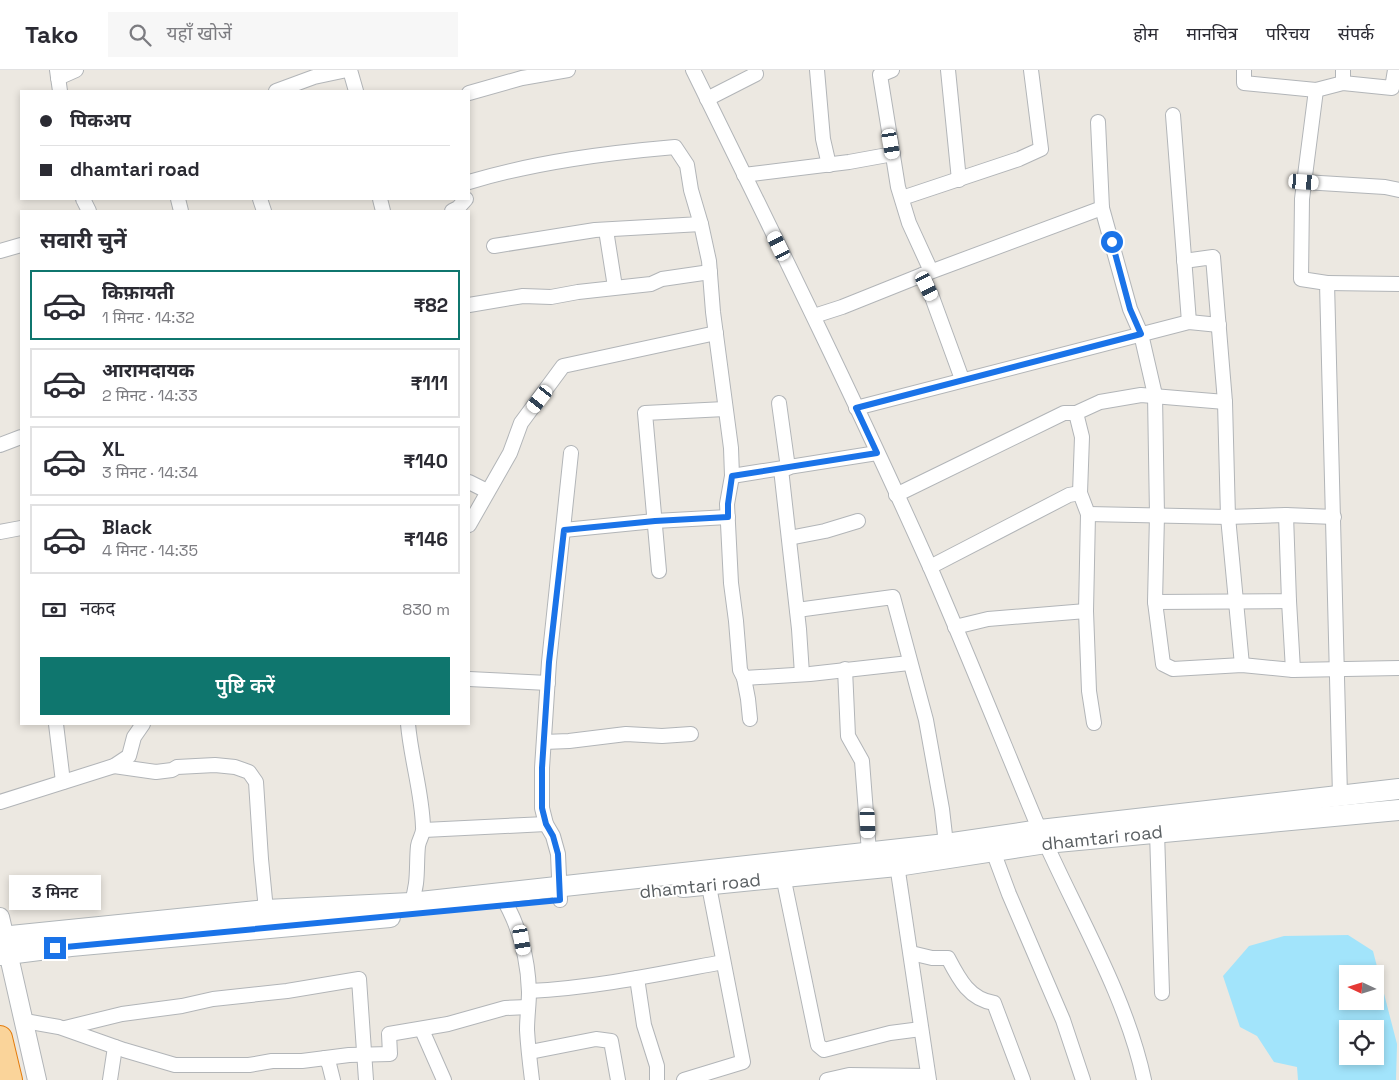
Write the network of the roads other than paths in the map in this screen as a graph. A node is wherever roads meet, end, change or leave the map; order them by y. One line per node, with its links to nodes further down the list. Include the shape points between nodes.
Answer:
1 (76, 70): 14 (street)
2 (349, 70): 15 (street, via 314,77); 16 (street)
3 (568, 70): 12 (street)
4 (693, 70): 19 (street)
5 (817, 70): 23 (street, via 823,140)
6 (892, 70): 22 (street, via 880,75)
7 (948, 70): 25 (street)
8 (1031, 70): 25 (street, via 1042,149)
9 (1244, 70): 17 (street, via 1244,83)
10 (1395, 70): 13 (street, via 1392,88)
11 (756, 74): 19 (street)
12 (514, 75): 18 (street)
13 (1343, 76): 17 (street)
14 (59, 80)
15 (279, 90)
16 (356, 90)
17 (1316, 90): 27 (street)
18 (470, 94)
19 (707, 99): 24 (street)
20 (1172, 115): 38 (street)
21 (1098, 122): 31 (street)
22 (893, 154): 23 (street); 29 (street)
23 (829, 164): 24 (street)
24 (744, 175): 45 (street)
25 (959, 180): 29 (street)
26 (470, 182): 33 (street, via 500,172 606,153 676,147 687,165)
27 (1304, 182): 28 (street); 41 (street, via 1301,278)
28 (1399, 190)
29 (902, 198): 40 (street)
30 (465, 200): 32 (street)
31 (1102, 208): 40 (street); 49 (street, via 1130,309)
32 (454, 210)
33 (701, 224): 34 (street); 39 (street)
34 (606, 230): 36 (street); 43 (street)
35 (20, 245): 37 (street)
36 (494, 246)
37 (0, 251)
38 (1184, 261): 46 (street); 47 (street, via 1213,257)
39 (710, 272): 43 (street, via 662,279 651,284); 48 (street)
40 (926, 273): 45 (street); 50 (street)
41 (1328, 283): 42 (street); 72 (street)
42 (1399, 284)
43 (615, 287): 44 (street, via 551,297 523,296)
44 (470, 304)
45 (814, 316): 55 (street)
46 (1189, 322): 47 (street); 49 (street)
47 (1219, 325): 52 (street)
48 (716, 333): 54 (street); 64 (street, via 563,366 521,423 510,452)
49 (1141, 334): 50 (street); 51 (street)
50 (962, 379): 55 (street)
51 (1154, 395): 52 (street); 56 (street, via 1100,402); 69 (street)
52 (1225, 402): 71 (street)
53 (778, 403): 61 (street)
54 (725, 408): 62 (street); 73 (street, via 645,413)
55 (856, 408): 60 (street)
56 (1076, 413): 65 (street, via 1082,437); 66 (street, via 1064,413)
57 (20, 437): 58 (street)
58 (0, 445)
59 (571, 452): 77 (street)
60 (877, 453): 61 (street); 66 (street)
61 (785, 469): 62 (street); 79 (street)
62 (732, 476): 70 (street)
63 (470, 482): 64 (street)
64 (487, 491): 75 (street)
65 (1080, 493): 67 (street); 80 (street, via 1069,495)
66 (896, 495): 80 (street)
67 (1088, 514): 69 (street); 86 (street)
68 (1286, 515): 71 (street); 72 (street); 82 (street)
69 (1157, 516): 71 (street); 83 (street)
70 (728, 517): 73 (street); 95 (street, via 737,650)
71 (1228, 517): 84 (street)
72 (1334, 517): 93 (street)
73 (655, 521): 77 (street); 81 (street)
74 (858, 521): 79 (street)
75 (470, 523)
76 (20, 528): 78 (street)
77 (564, 530): 97 (street)
78 (0, 532)
79 (789, 538): 85 (street)
80 (930, 567): 87 (street)
81 (659, 571)
82 (1289, 601): 84 (street); 92 (street)
83 (1155, 602): 84 (street); 89 (street, via 1162,664 1173,669)
84 (1235, 602): 89 (street)
85 (798, 610): 88 (street, via 893,597); 94 (street)
86 (1086, 611): 87 (street, via 988,619); 99 (street, via 1089,691)
87 (955, 627): 114 (street)
88 (909, 663): 91 (street); 115 (street, via 926,720)
89 (1242, 665): 92 (street)
90 (1399, 668): 93 (street)
91 (845, 669): 94 (street); 117 (street, via 848,736 862,761)
92 (1293, 670): 93 (street)
93 (1338, 670): 108 (street)
94 (802, 674): 95 (street)
95 (744, 678): 98 (street)
96 (470, 679): 97 (street)
97 (548, 683): 104 (street)
98 (750, 719)
99 (1094, 723)
100 (56, 725): 106 (street)
101 (142, 725): 105 (street, via 134,737 129,756)
102 (408, 725): 112 (street)
103 (691, 734): 104 (street, via 626,734)
104 (544, 742): 111 (street, via 542,808)
105 (114, 766): 106 (street); 124 (street, via 156,772 215,765 235,766 249,772 256,782)
106 (63, 782): 109 (street)
107 (1398, 793): 108 (main road)
108 (1340, 796): 114 (main road)
109 (0, 802)
110 (1399, 810): 113 (main road, dhamtari road)
111 (546, 824): 112 (street); 121 (street, via 558,854)
112 (424, 830): 123 (street, via 418,844 416,892)
113 (1157, 832): 114 (main road, dhamtari road); 131 (street)
114 (1043, 836): 115 (main road); 116 (main road, dhamtari road); 156 (street, via 1121,1007)
115 (946, 844): 118 (main road)
116 (993, 851): 118 (main road, dhamtari road); 155 (street, via 1063,1020)
117 (869, 852): 118 (main road); 119 (main road)
118 (895, 858): 119 (main road, dhamtari road); 127 (street)
119 (782, 870): 120 (main road); 135 (street, via 818,1044 824,1050 882,1035)
120 (708, 878): 121 (main road); 128 (street)
121 (559, 894): 122 (main road)
122 (504, 900): 123 (main road); 126 (main road, via 81,946); 130 (street, via 514,915 522,940)
123 (411, 903): 124 (main road)
124 (266, 910): 126 (main road)
125 (0, 916): 126 (street)
126 (3, 946): 133 (street)
127 (911, 953): 135 (street); 154 (street, via 948,958 962,983 982,1001 994,1003)
128 (723, 962): 129 (street); 152 (street, via 743,1062)
129 (636, 978): 130 (street); 151 (street, via 644,1025 657,1066)
130 (529, 992): 132 (street)
131 (1162, 993)
132 (528, 1007): 136 (street, via 506,1008); 139 (street)
133 (24, 1021): 134 (street); 144 (street)
134 (64, 1028): 138 (street); 140 (street, via 122,1014 359,979)
135 (922, 1029): 142 (street)
136 (422, 1030): 140 (street, via 389,1034 390,1054); 148 (street)
137 (0, 1038): 143 (highway)
138 (115, 1047): 141 (street, via 175,1065 250,1065); 145 (street)
139 (530, 1052): 149 (street); 150 (street, via 596,1040 611,1041)
140 (363, 1055): 141 (street); 147 (street)
141 (325, 1058): 146 (street)
142 (929, 1078): 153 (street, via 849,1075)
143 (10, 1080)
144 (38, 1080)
145 (110, 1080)
146 (333, 1080)
147 (366, 1080)
148 (444, 1080)
149 (532, 1080)
150 (618, 1080)
151 (657, 1080)
152 (684, 1080)
153 (827, 1080)
154 (1023, 1080)
155 (1083, 1080)
156 (1144, 1080)

